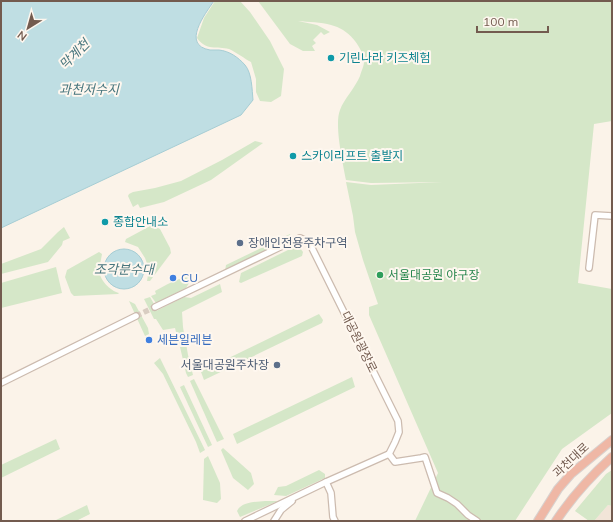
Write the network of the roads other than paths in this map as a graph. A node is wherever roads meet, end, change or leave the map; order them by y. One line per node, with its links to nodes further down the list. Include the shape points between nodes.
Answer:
1 (612, 216): 2 (street, via 595,214)
2 (590, 268)
3 (155, 307): 7 (street, 대공원광장로, via 300,238 309,242 398,421 399,432)
4 (136, 316): 5 (street)
5 (1, 383)
6 (612, 440): 15 (highway, 과천대로, via 571,474 558,489)
7 (388, 454): 9 (street); 14 (street, via 395,462 425,457 437,493 457,504)
8 (612, 457): 16 (highway, via 587,481)
9 (326, 482): 10 (street); 13 (street)
10 (300, 495): 11 (street); 12 (street, via 281,510)
11 (245, 521)
12 (274, 521)
13 (335, 521)
14 (477, 521)
15 (538, 521)
16 (556, 521)

